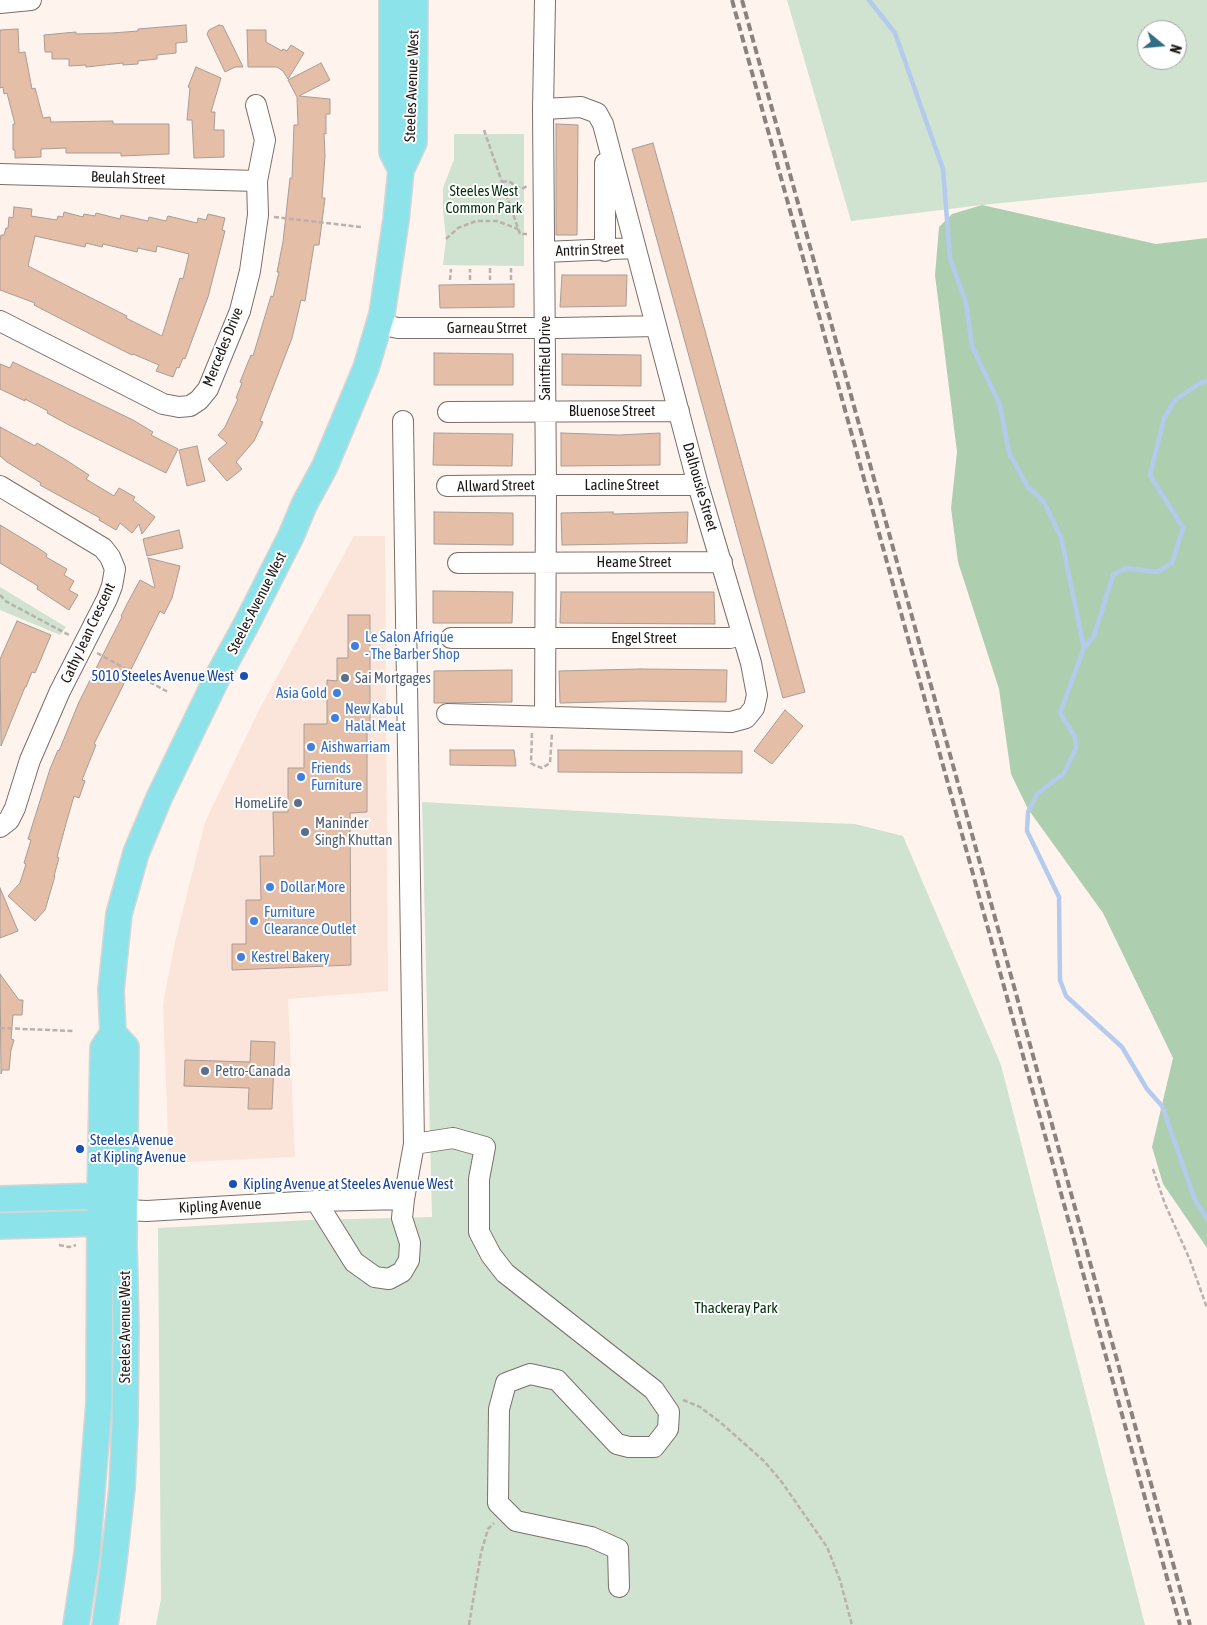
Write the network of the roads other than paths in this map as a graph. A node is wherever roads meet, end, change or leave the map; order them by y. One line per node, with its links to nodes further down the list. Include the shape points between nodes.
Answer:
1 (32, 0): 5 (street)
2 (392, 0): 9 (main road, Steeles Avenue West, via 392,152)
3 (415, 0): 9 (main road, Steeles Avenue West, via 414,142)
4 (545, 0): 7 (street, Saintfield Drive)
5 (0, 3)
6 (256, 105): 11 (street, Mercedes Drive, via 265,140)
7 (543, 109): 8 (street, Dalhousie Street, via 581,107 597,113); 14 (street, Saintfield Drive)
8 (611, 157): 12 (street, Dalhousie Street); 13 (street, via 605,161)
9 (401, 170): 16 (main road, Steeles Avenue West)
10 (0, 174): 11 (street, Beulah Street)
11 (256, 181): 15 (street, Mercedes Drive, via 258,215 240,312 208,389 190,406 163,404)
12 (635, 248): 13 (street, Antrin Street); 17 (street, Dalhousie Street)
13 (605, 251): 14 (street, Antrin Street)
14 (545, 252): 18 (street, Saintfield Drive)
15 (0, 322)
16 (379, 324): 18 (street, Garneau Strret, via 398,328); 36 (main road, Steeles Avenue West, via 366,368 325,466 159,798 136,853 119,914 111,990)
17 (656, 326): 18 (street, Garneau Strret); 20 (street, Dalhousie Street)
18 (545, 327): 19 (street, Saintfield Drive)
19 (545, 411): 20 (street, Bluenose Street); 21 (street, Bluenose Street); 23 (street, Saintfield Drive)
20 (679, 411): 24 (street, Dalhousie Street)
21 (448, 412)
22 (403, 421): 37 (street)
23 (546, 485): 24 (street, Lacline Street); 26 (street, Allward Street); 27 (street, Saintfield Drive)
24 (698, 485): 28 (street, Dalhousie Street)
25 (0, 486): 35 (street, Cathy Jean Crescent, via 103,548 114,569 107,599 60,691 30,760 15,808)
26 (447, 486)
27 (546, 562): 28 (street, Heame Street); 29 (street, Heame Street); 32 (street, Saintfield Drive)
28 (722, 562): 30 (street, Dalhousie Street)
29 (458, 563)
30 (742, 635): 32 (street, Engel Street, via 730,638); 34 (street, Dalhousie Street, via 757,694 754,708 746,718 730,722)
31 (451, 638): 32 (street, Engel Street)
32 (546, 638): 34 (street, Saintfield Drive)
33 (446, 714): 34 (street)
34 (543, 725)
35 (0, 826)
36 (113, 1033): 38 (main road, Steeles Avenue West, via 103,1048); 42 (main road, Steeles Avenue West, via 126,1047)
37 (414, 1144): 40 (street); 45 (street, via 453,1138 485,1147 479,1179 479,1232 491,1255 505,1273 654,1390 669,1412 668,1429 654,1447 629,1447 617,1444 557,1380 530,1374 506,1383 499,1408 498,1503 516,1521 591,1537 618,1549)
38 (100, 1196): 39 (main road); 42 (main road, Kipling Avenue); 43 (main road, Steeles Avenue West)
39 (0, 1199)
40 (404, 1199): 41 (street, Kipling Avenue); 41 (street, via 402,1218 410,1243 409,1260 402,1272 389,1279 375,1277 354,1262)
41 (316, 1201): 42 (street, Kipling Avenue)
42 (125, 1210): 43 (main road, Kipling Avenue); 47 (main road, Steeles Avenue West, via 126,1423 121,1497)
43 (100, 1223): 44 (main road, Kipling Avenue); 46 (main road, Steeles Avenue West, via 99,1402 87,1554)
44 (0, 1226)
45 (620, 1587)
46 (76, 1625)
47 (105, 1625)

